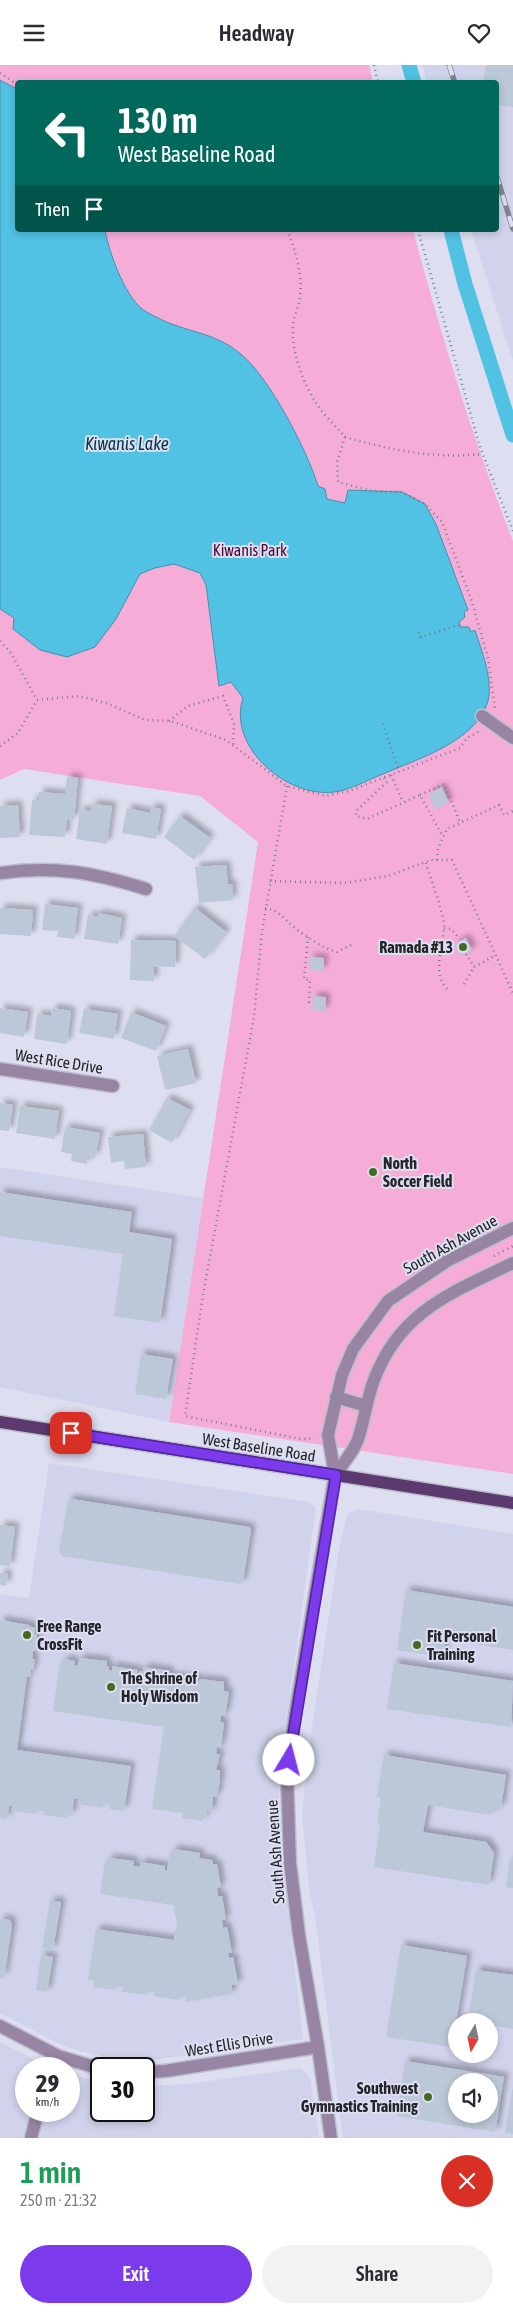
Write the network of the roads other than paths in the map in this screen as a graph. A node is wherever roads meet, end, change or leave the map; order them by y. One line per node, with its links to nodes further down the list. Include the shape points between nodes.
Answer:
1 (486, 718): 2 (street)
2 (513, 738)
3 (0, 873): 4 (street, via 28,869 74,870)
4 (146, 889)
5 (0, 1069): 6 (street, West Rice Drive)
6 (113, 1086)
7 (513, 1229): 9 (street, South Ash Avenue, via 446,1261 388,1301 353,1349)
8 (513, 1263): 10 (street, South Ash Avenue, via 454,1292 410,1323 394,1340 380,1363)
9 (336, 1397): 10 (street); 12 (street, South Ash Avenue, via 328,1435)
10 (366, 1405): 12 (street, South Ash Avenue, via 359,1438)
11 (0, 1422): 12 (main road, West Baseline Road)
12 (336, 1475): 13 (main road, West Baseline Road); 15 (street, South Ash Avenue, via 287,1775 290,1863)
13 (513, 1503)
14 (0, 2026): 16 (street)
15 (318, 2047): 18 (street, West Ellis Drive); 21 (street, South Ash Avenue)
16 (58, 2056): 17 (street)
17 (90, 2066)
18 (155, 2071)
19 (35, 2122): 20 (street)
20 (31, 2138)
21 (331, 2138)

